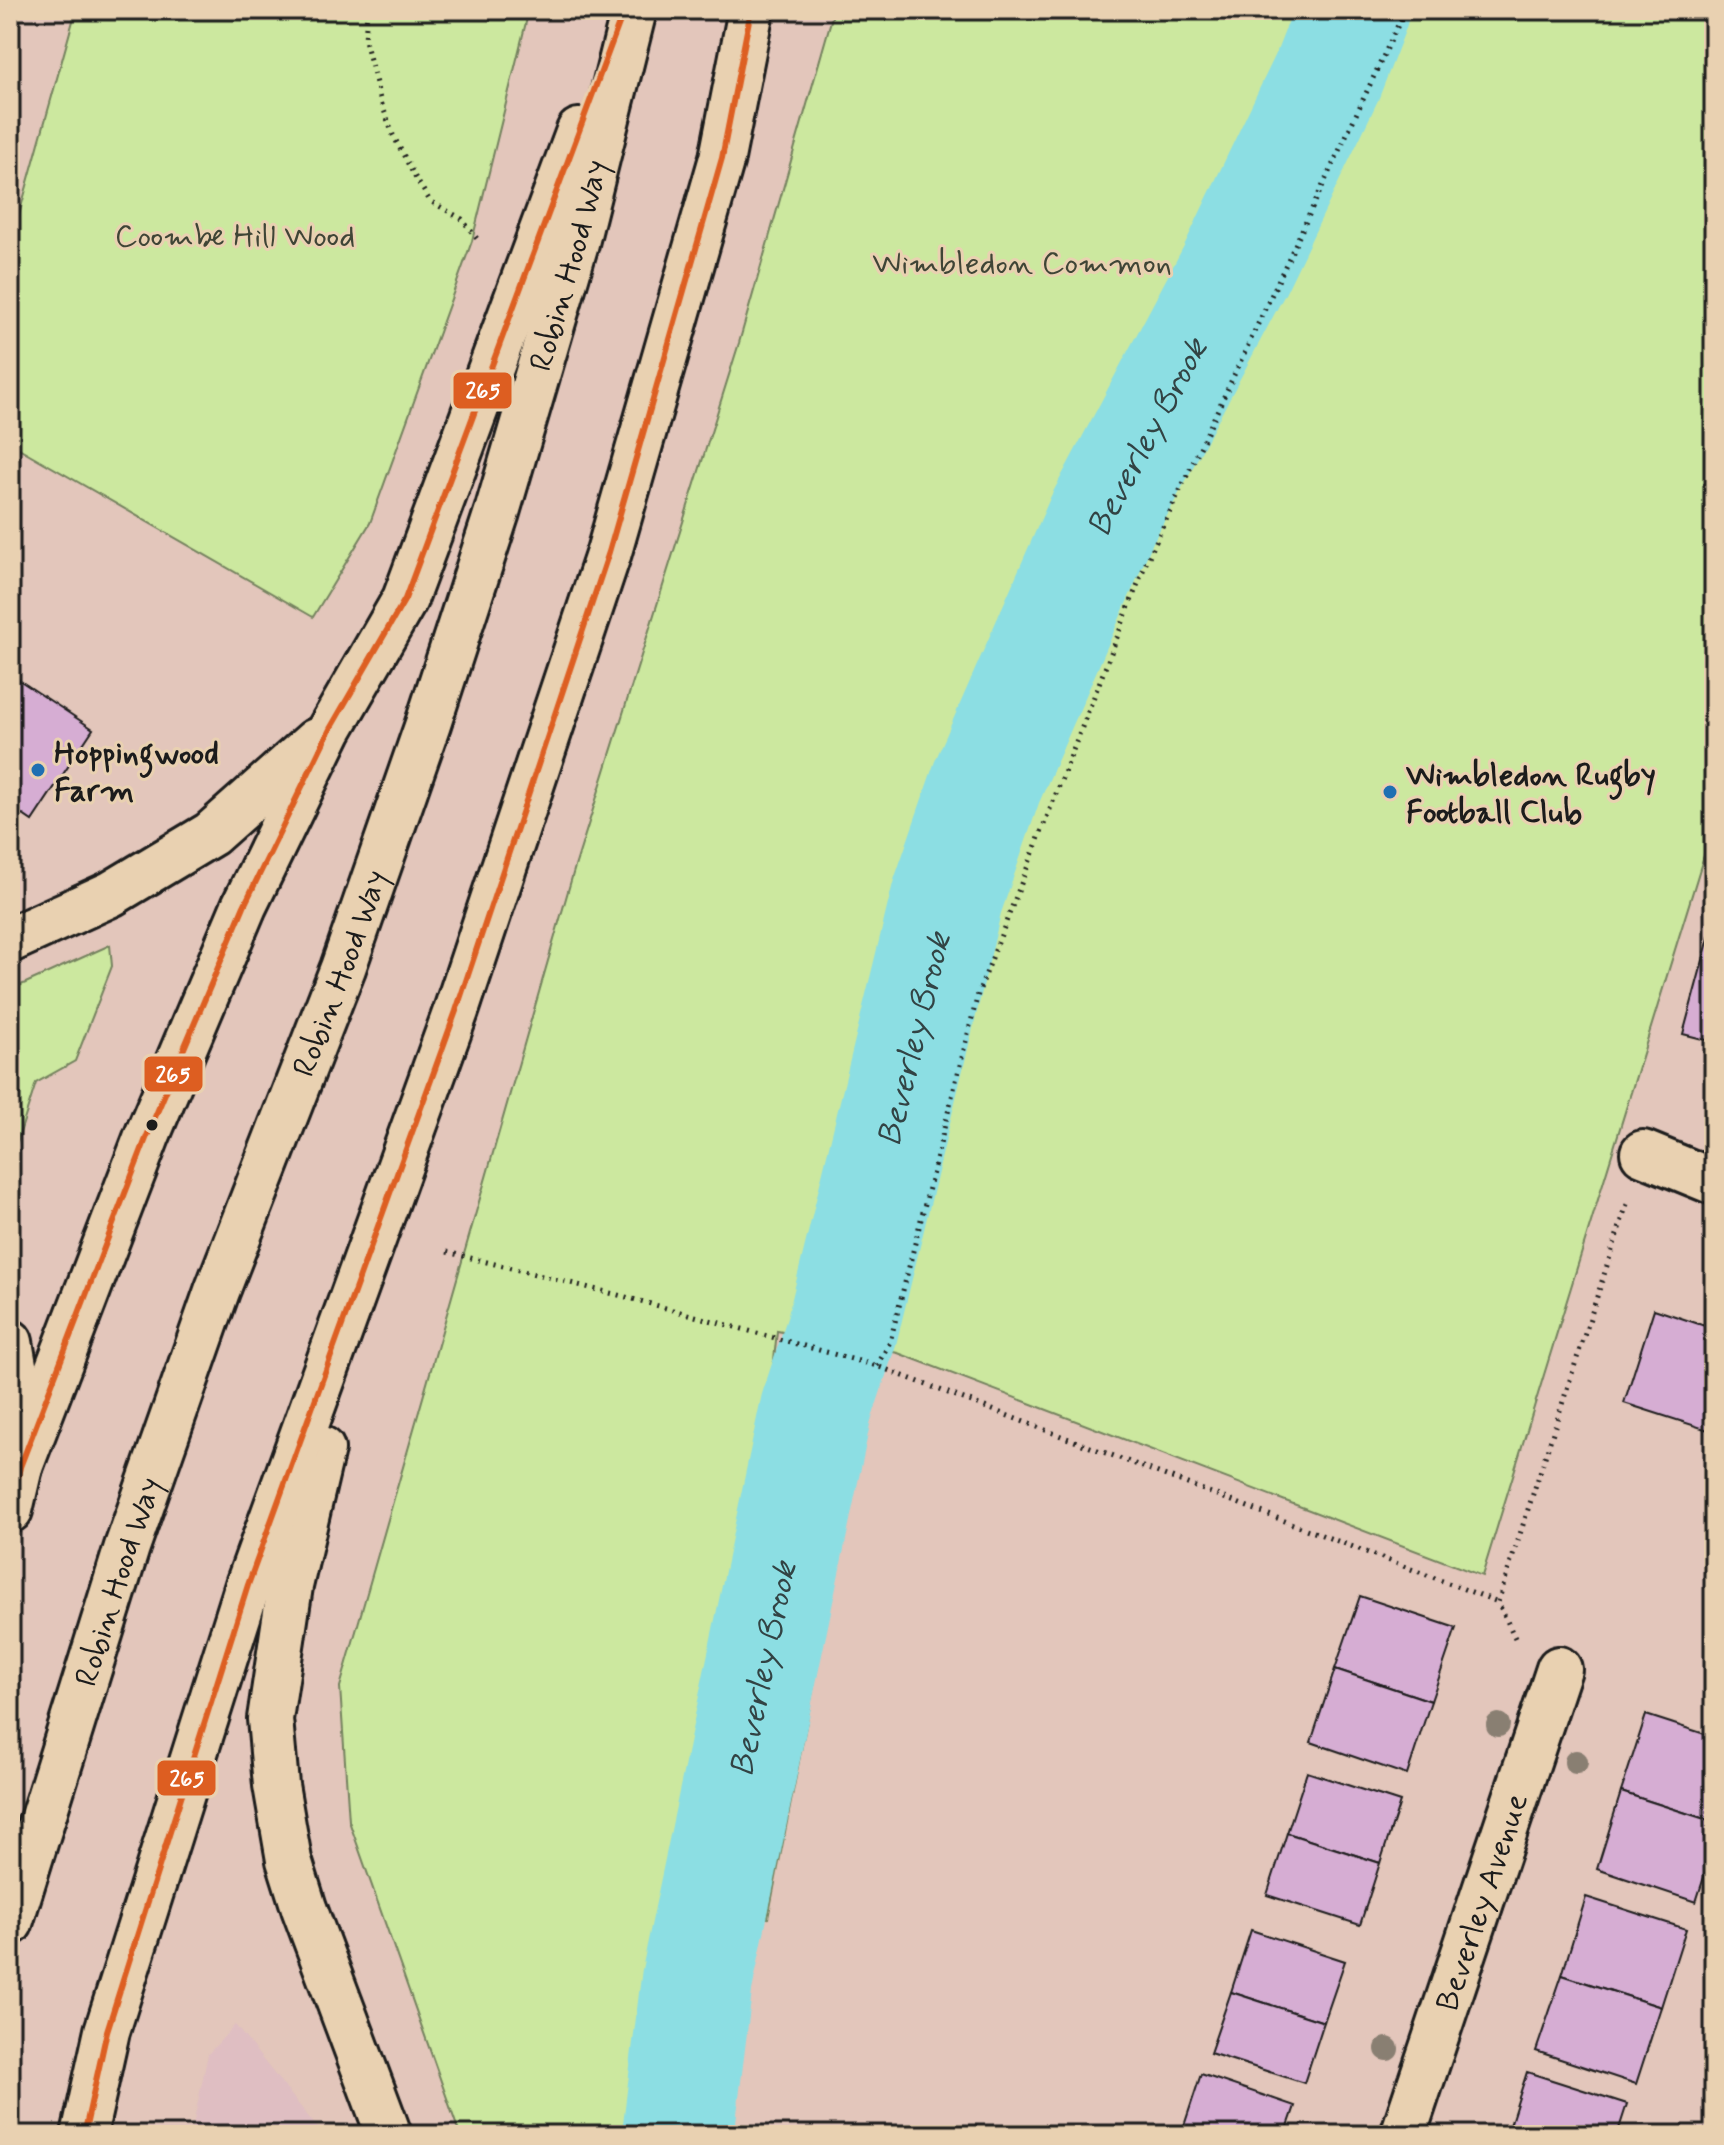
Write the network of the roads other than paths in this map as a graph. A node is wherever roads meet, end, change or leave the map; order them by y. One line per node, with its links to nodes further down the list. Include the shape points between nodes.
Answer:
1 (624, 10): 4 (main road, via 405,599)
2 (634, 10): 13 (main road, Robin Hood Way, via 576,243 458,633 343,968 217,1291 127,1547)
3 (751, 10): 8 (main road, via 722,158 609,552 456,1011)
4 (330, 729): 5 (main road, via 211,834 111,894); 10 (main road, via 244,906 153,1122)
5 (10, 940)
6 (1643, 1153): 7 (main road)
7 (1714, 1182)
8 (366, 1260): 14 (main road, via 248,1585 107,2031); 15 (main road, via 290,1586 270,1719 289,1860)
9 (10, 1342): 10 (main road)
10 (20, 1467): 11 (main road)
11 (10, 1510)
12 (1559, 1669): 16 (main road, Beverley Avenue)
13 (10, 1923)
14 (84, 2135)
15 (389, 2135)
16 (1403, 2135)

